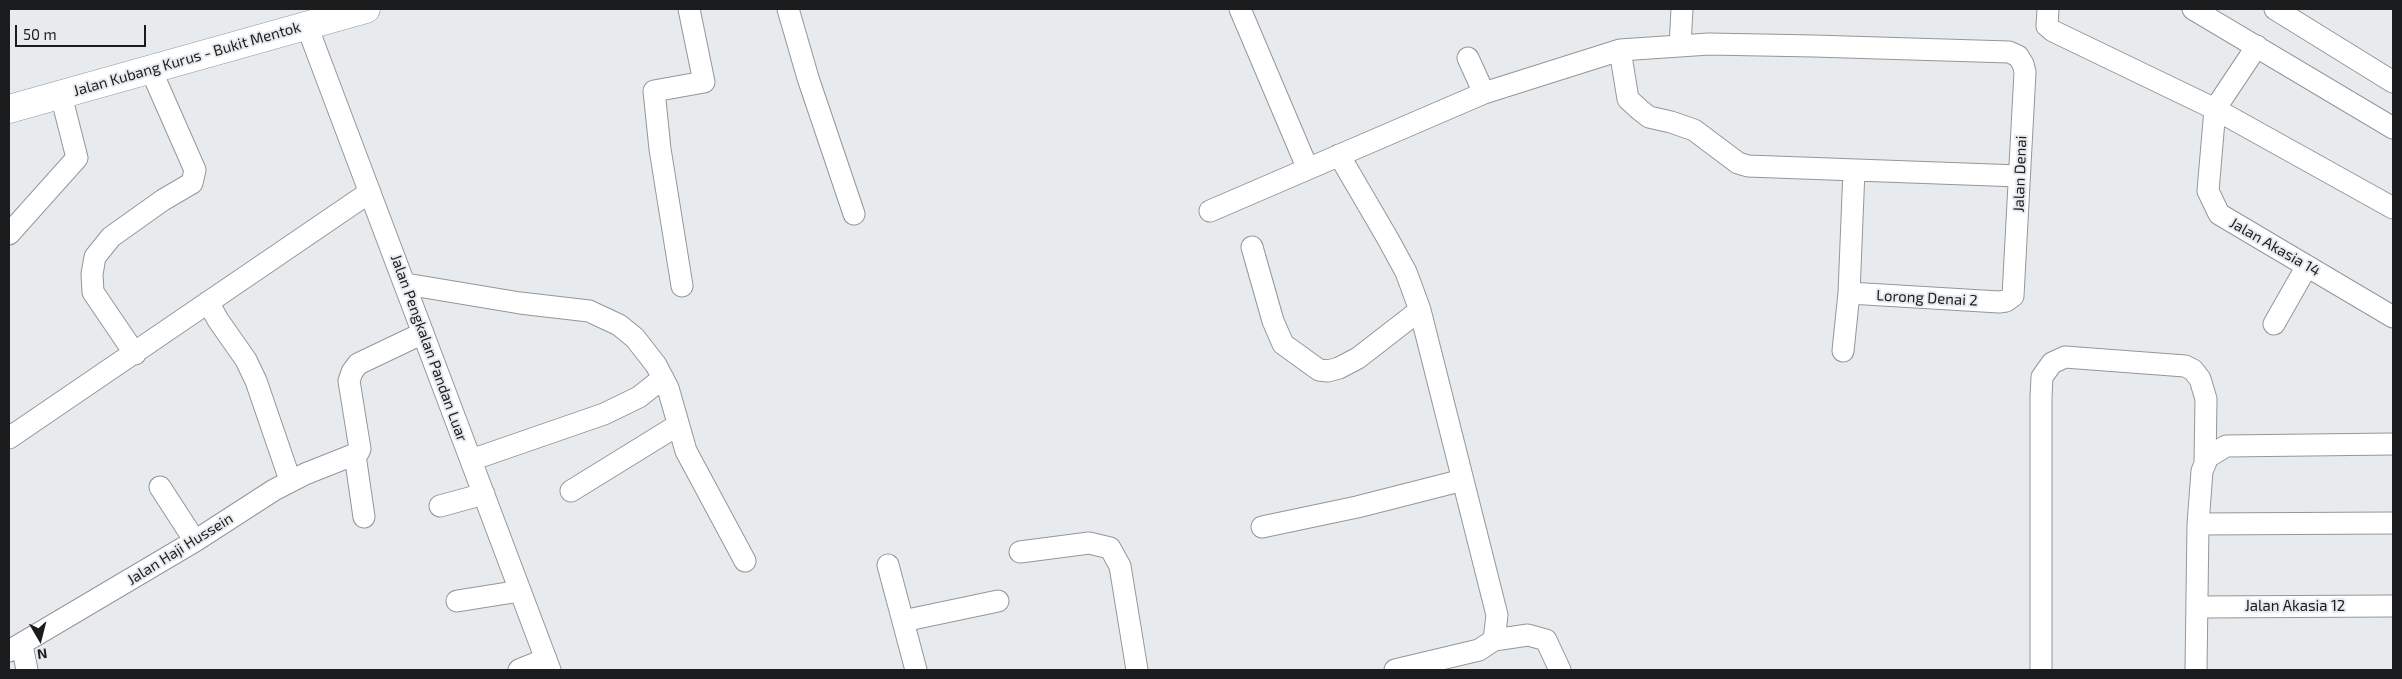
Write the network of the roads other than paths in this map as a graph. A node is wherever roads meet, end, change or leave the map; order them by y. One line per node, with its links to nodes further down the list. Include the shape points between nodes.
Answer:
1 (366, 9): 9 (main road, Jalan Kubang Kurus - Bukit Mentok)
2 (689, 9): 33 (street, via 704,82 654,91)
3 (788, 9): 28 (street)
4 (1240, 9): 22 (street)
5 (1682, 9): 10 (street)
6 (2048, 9): 19 (street, via 2048,26 2053,30)
7 (2193, 9): 11 (street)
8 (2275, 9): 15 (street)
9 (307, 26): 14 (main road, Jalan Kubang Kurus - Bukit Mentok); 25 (street, Jalan Pengkalan Pandan Luar)
10 (1680, 46): 12 (street); 24 (street, Jalan Denai, via 1709,44 2009,52 2018,56 2025,72)
11 (2257, 46): 19 (street, Jalan Akasia 14); 20 (street)
12 (1620, 50): 17 (street); 23 (street, via 1628,99 1650,117 1694,130 1738,163)
13 (1468, 58): 17 (street)
14 (151, 70): 16 (main road, Jalan Kubang Kurus - Bukit Mentok); 42 (street, via 195,170 192,183 111,237 95,257 93,292)
15 (2393, 82)
16 (68, 93): 18 (main road, Jalan Kubang Kurus - Bukit Mentok); 29 (street, via 77,158)
17 (1484, 93): 21 (street)
18 (9, 109)
19 (2215, 109): 26 (street); 31 (street, Jalan Akasia 14, via 2208,191 2219,214)
20 (2393, 128)
21 (1339, 155): 22 (street); 37 (street, via 1406,272)
22 (1307, 167): 27 (street)
23 (1854, 170): 24 (street); 34 (street)
24 (2019, 176): 35 (street, Jalan Denai, via 2014,291)
25 (370, 192): 32 (street, Jalan Pengkalan Pandan Luar); 36 (street)
26 (2393, 208)
27 (1210, 211)
28 (854, 214)
29 (9, 234)
30 (1252, 246): 37 (street, via 1273,320 1284,344 1319,370 1328,372 1358,358)
31 (2307, 266): 38 (street, Jalan Akasia 14); 39 (street)
32 (406, 284): 40 (street, Jalan Pengkalan Pandan Luar); 43 (street, via 589,311 619,325 635,338)
33 (682, 286)
34 (1848, 293): 35 (street, Lorong Denai 2); 41 (street)
35 (2006, 301)
36 (208, 302): 42 (street); 50 (street, via 250,367)
37 (1420, 310): 51 (street)
38 (2393, 317)
39 (2274, 324)
40 (423, 333): 47 (street, via 358,364 352,372 349,381 360,449); 48 (street, Jalan Pengkalan Pandan Luar)
41 (1843, 351)
42 (135, 354): 45 (street)
43 (663, 378): 44 (street); 48 (street, via 639,397 604,414)
44 (678, 426): 53 (street); 62 (street, via 686,451)
45 (9, 438)
46 (2393, 444): 49 (street, via 2226,446 2208,457)
47 (354, 455): 50 (street, Jalan Haji Hussein); 56 (street)
48 (471, 460): 54 (street, Jalan Pengkalan Pandan Luar)
49 (2205, 463): 58 (street); 79 (street, via 2206,399 2200,379 2193,370 2185,366 2065,357 2052,363 2042,377 2041,397)
50 (290, 480): 60 (street, Jalan Haji Hussein)
51 (1463, 480): 59 (street); 70 (street)
52 (160, 487): 60 (street)
53 (571, 491)
54 (484, 494): 55 (street); 64 (street, Jalan Pengkalan Pandan Luar)
55 (440, 506)
56 (364, 517)
57 (2393, 523): 58 (street)
58 (2198, 524): 68 (street)
59 (1262, 527)
60 (195, 541): 71 (street, Jalan Haji Hussein)
61 (1020, 552): 76 (street, via 1089,543 1110,548 1120,566)
62 (745, 561)
63 (888, 565): 69 (street)
64 (520, 591): 65 (street); 72 (street, Jalan Pengkalan Pandan Luar)
65 (458, 601)
66 (998, 601): 69 (street)
67 (2393, 606): 68 (street, Jalan Akasia 12)
68 (2198, 607): 80 (street)
69 (903, 621): 75 (street)
70 (1501, 640): 77 (street, via 1479,650); 78 (street, via 1528,635 1546,640)
71 (15, 648): 73 (street)
72 (548, 665): 74 (street)
73 (27, 670)
74 (519, 670)
75 (916, 670)
76 (1137, 670)
77 (1395, 670)
78 (1560, 670)
79 (2041, 670)
80 (2196, 670)

